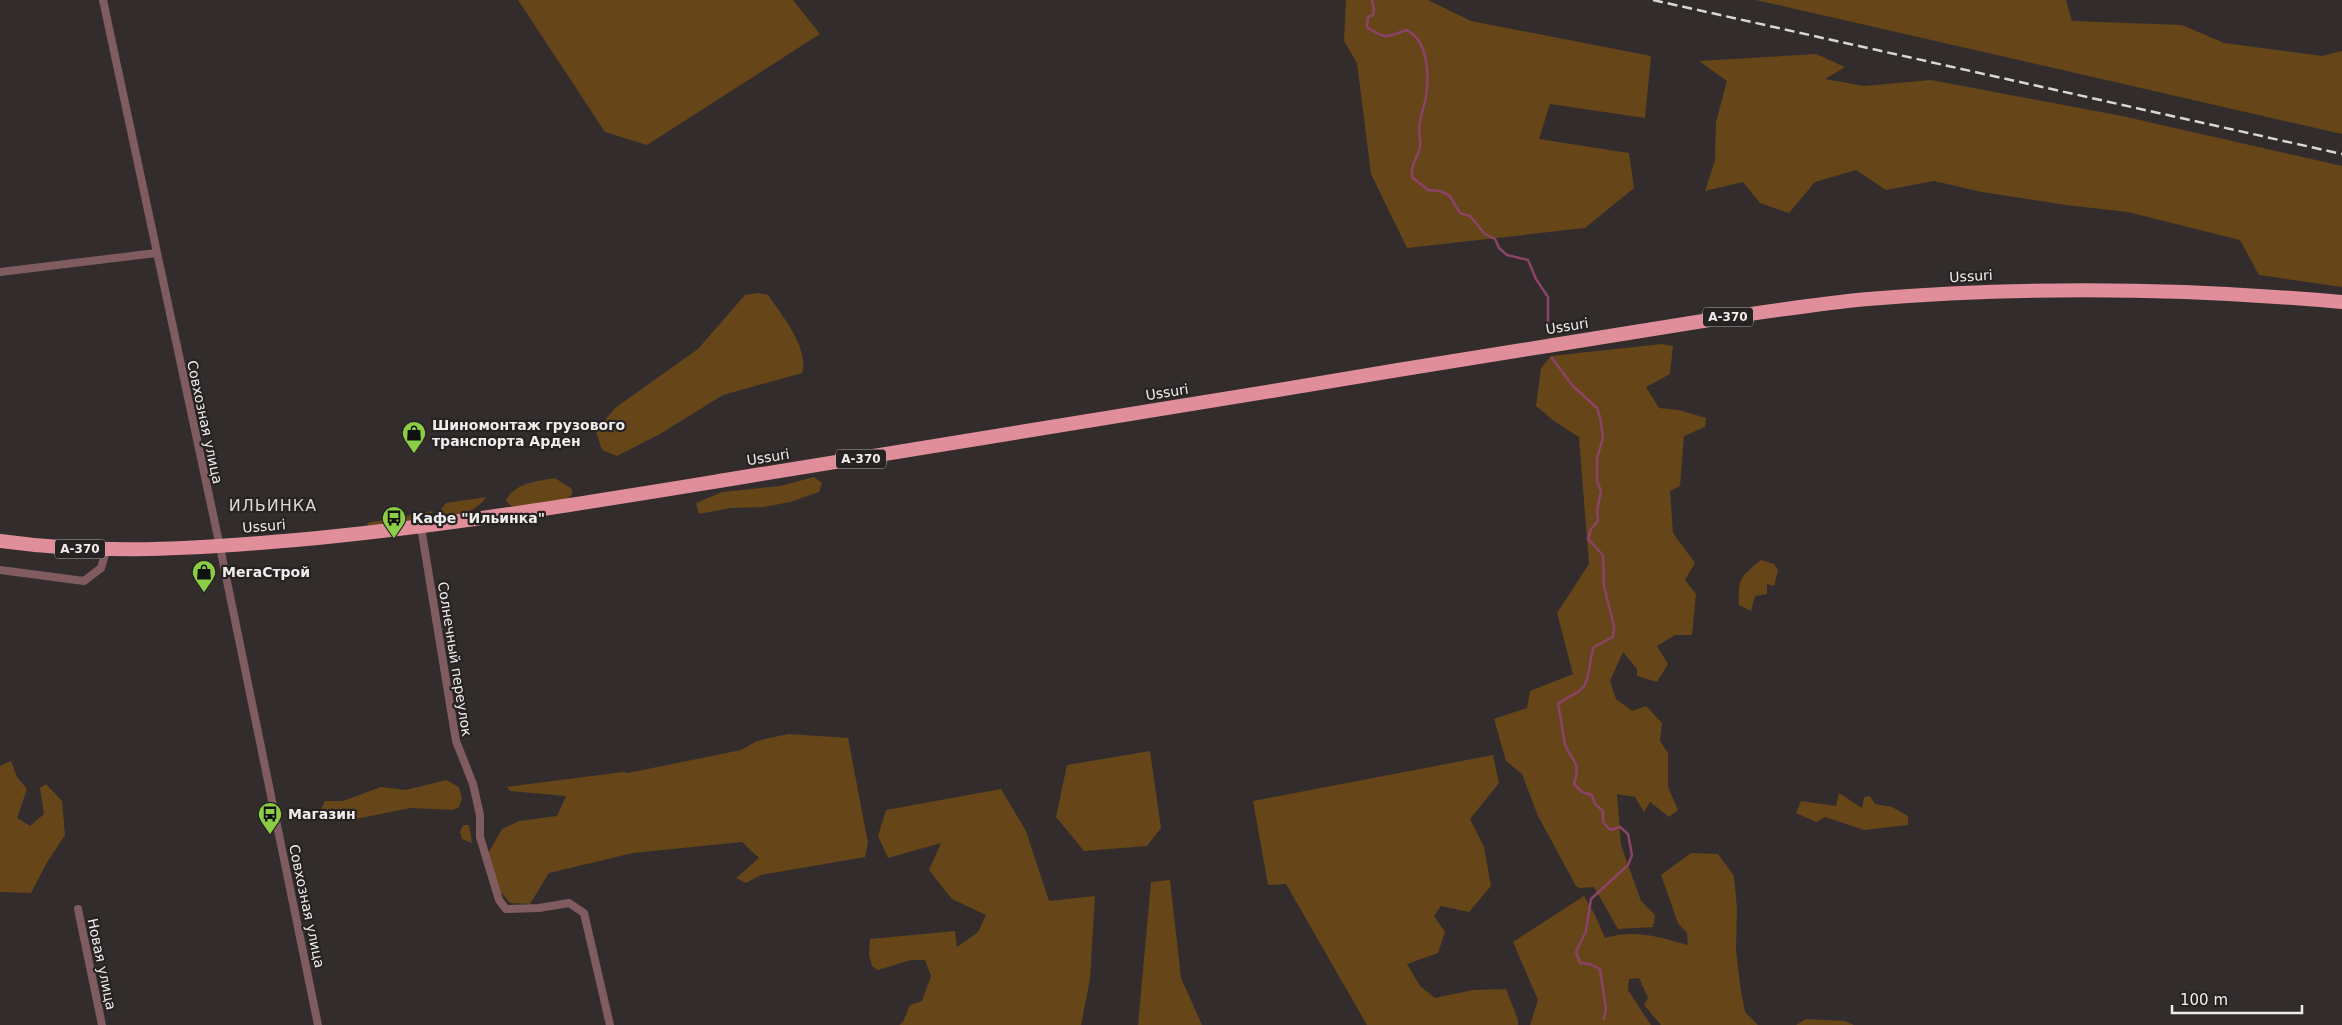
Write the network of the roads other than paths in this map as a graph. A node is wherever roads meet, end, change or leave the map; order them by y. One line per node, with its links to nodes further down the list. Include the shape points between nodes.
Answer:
1 (104, 0): 2 (street, Совхозная улица)
2 (156, 253): 3 (street); 7 (street, Совхозная улица)
3 (0, 272)
4 (2342, 302): 5 (highway, Ussuri / А-370, via 2056,289 1862,300 1660,328)
5 (421, 527): 7 (highway, Ussuri / А-370); 13 (street, Солнечный переулок, via 456,741 473,784 480,815 480,837 499,900 506,909 569,903 584,913)
6 (0, 541): 8 (highway, Ussuri / А-370)
7 (220, 546): 8 (highway, Ussuri / А-370); 12 (street, Совхозная улица)
8 (106, 551): 9 (street, via 101,568 84,581)
9 (0, 570)
10 (78, 909): 11 (street, Новая улица)
11 (102, 1025)
12 (318, 1025)
13 (610, 1025)

